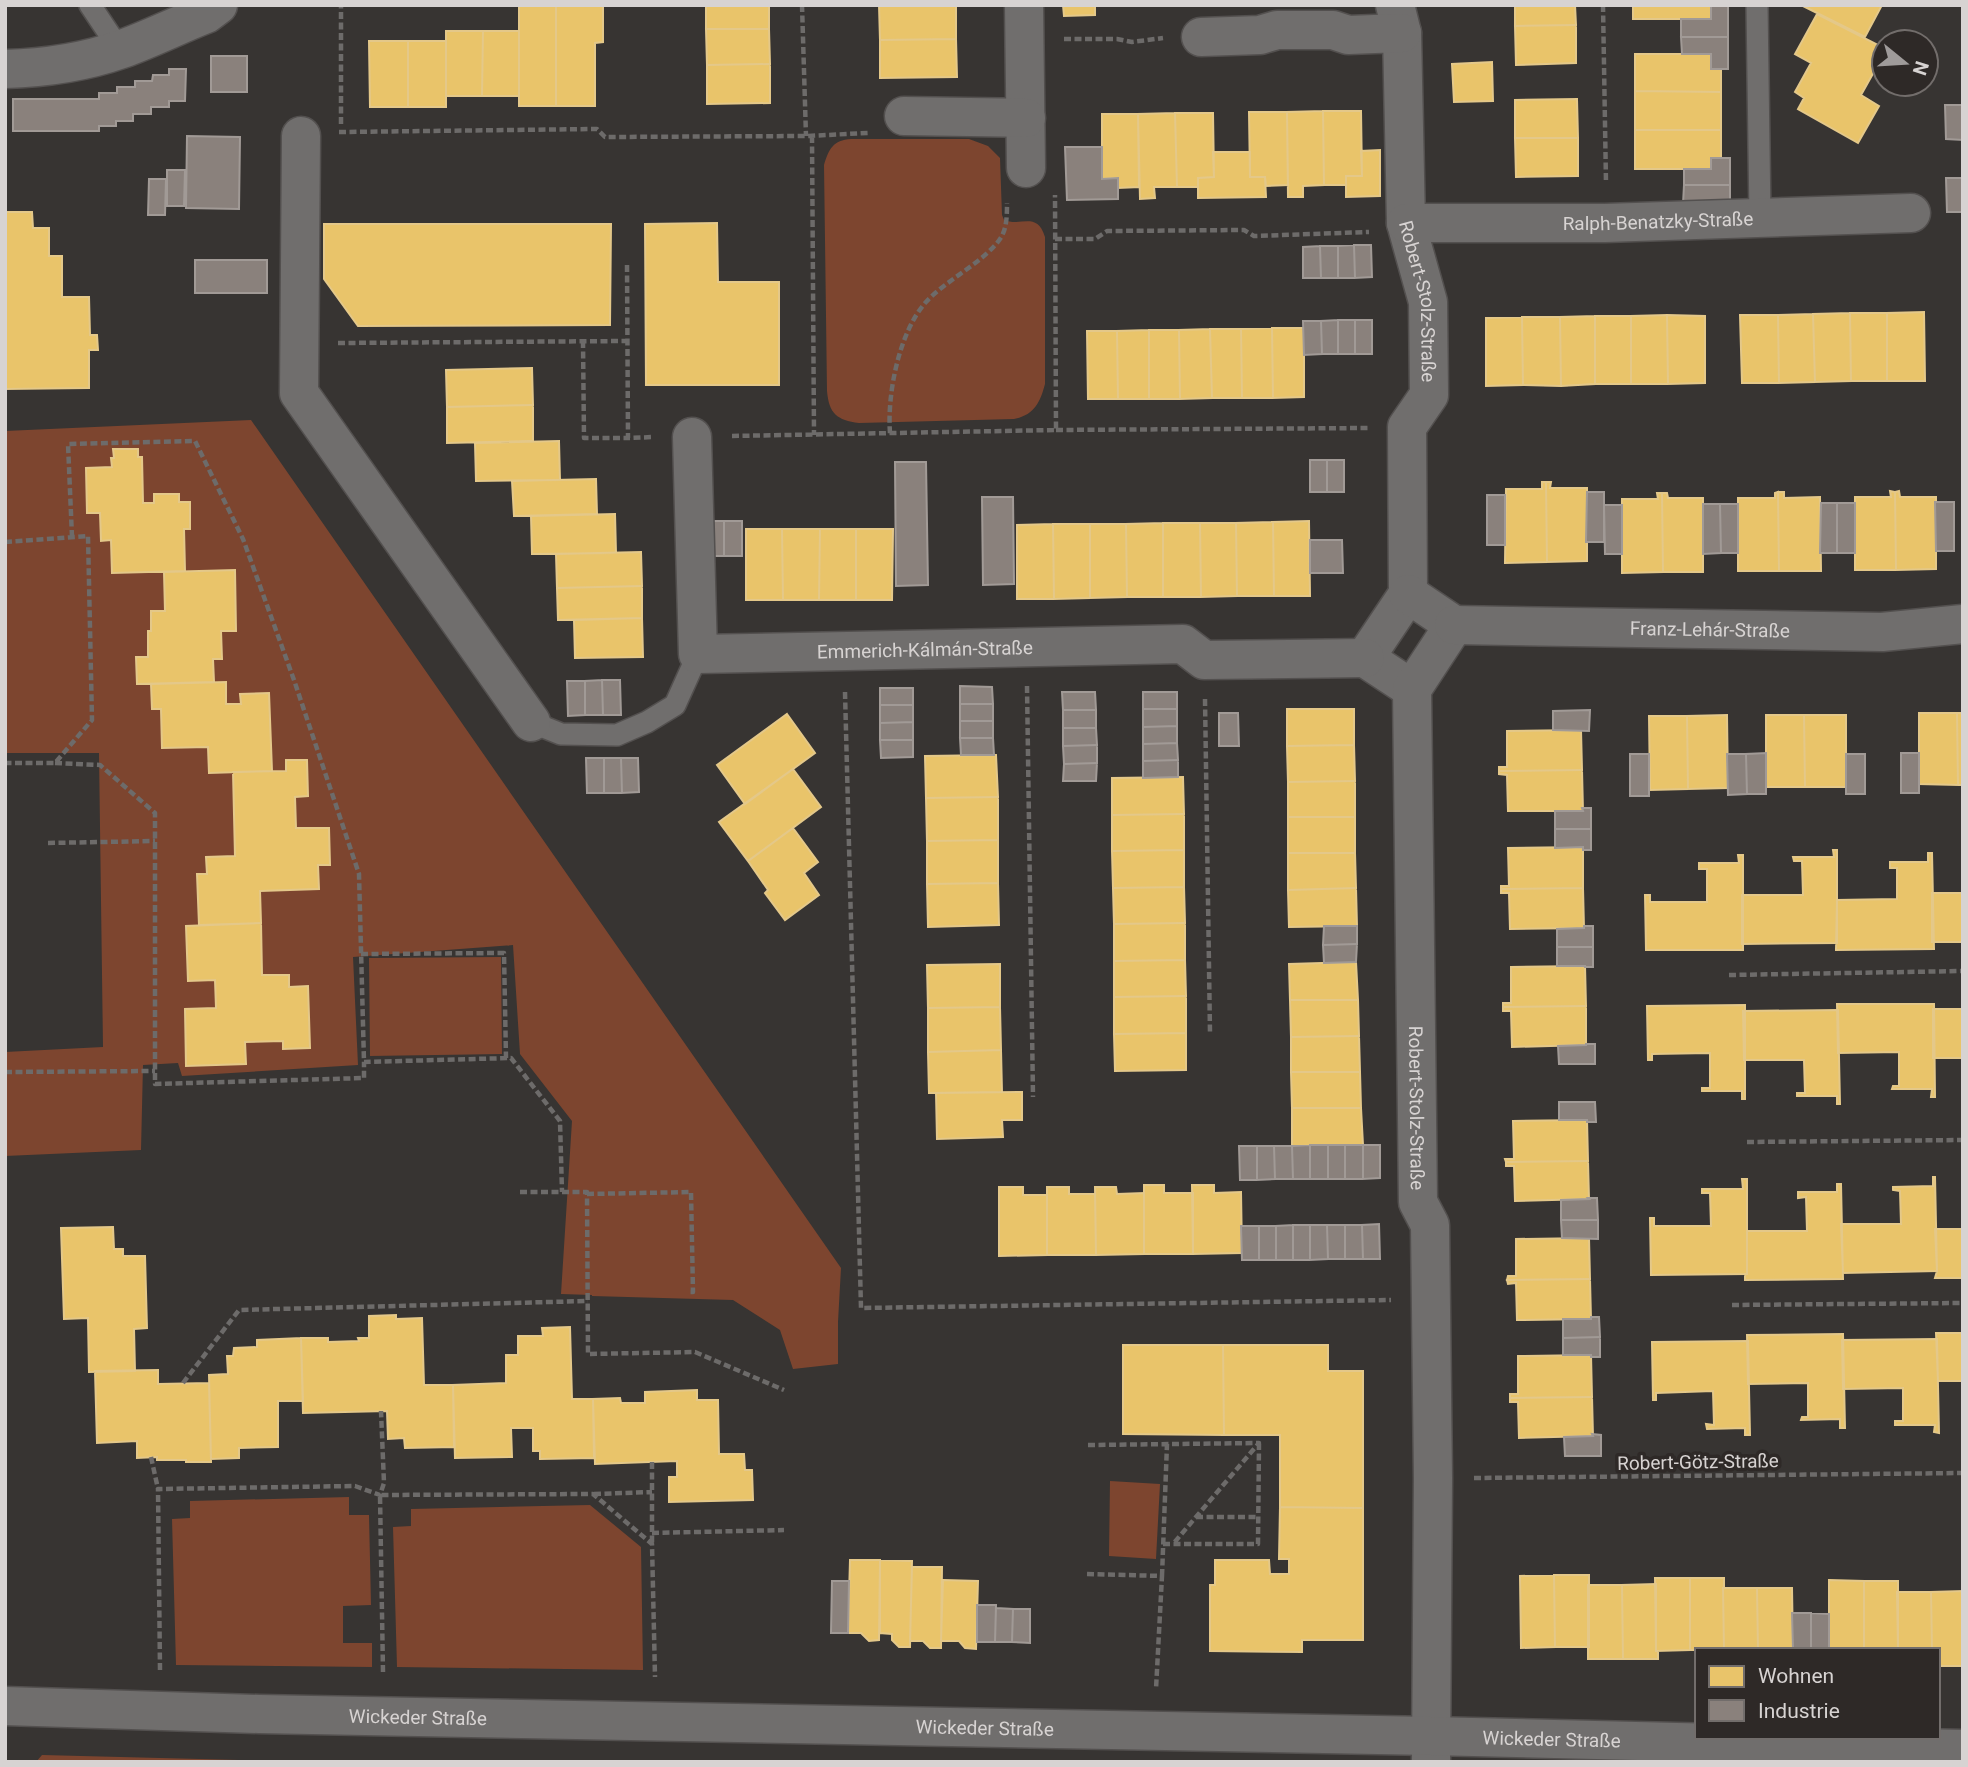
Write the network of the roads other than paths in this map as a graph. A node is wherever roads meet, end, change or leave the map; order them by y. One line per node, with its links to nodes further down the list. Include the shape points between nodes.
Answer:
1 (90, 5): 7 (lane)
2 (218, 5): 7 (street)
3 (1757, 5): 14 (lane)
4 (1398, 19): 6 (street, via 1348,35 1334,30 1277,30); 15 (street, Robert-Stolz-Straße)
5 (1025, 23): 10 (street)
6 (1201, 37)
7 (120, 50): 8 (street, via 72,62)
8 (5, 69)
9 (905, 116): 10 (street)
10 (1026, 118): 12 (street)
11 (301, 136): 23 (street, via 299,393)
12 (1026, 168)
13 (1911, 212): 14 (street, Ralph-Benatzky-Straße)
14 (1760, 218): 15 (street, Ralph-Benatzky-Straße)
15 (1406, 223): 17 (street, Robert-Stolz-Straße, via 1428,302 1429,395 1407,427)
16 (692, 437): 20 (street)
17 (1408, 594): 19 (street); 21 (street)
18 (1963, 624): 19 (street, Franz-Lehár-Straße, via 1882,632)
19 (1454, 625): 22 (street)
20 (698, 654): 21 (street, Emmerich-Kálmán-Straße, via 1182,644 1205,660); 23 (lane, via 675,705 617,735 561,734)
21 (1365, 657): 22 (street)
22 (1412, 689): 25 (street, Robert-Stolz-Straße, via 1418,1202 1430,1225)
23 (531, 722)
24 (5, 1706): 25 (street, Wickeder Straße)
25 (1431, 1749): 26 (street, Wickeder Straße)
26 (1963, 1749)

